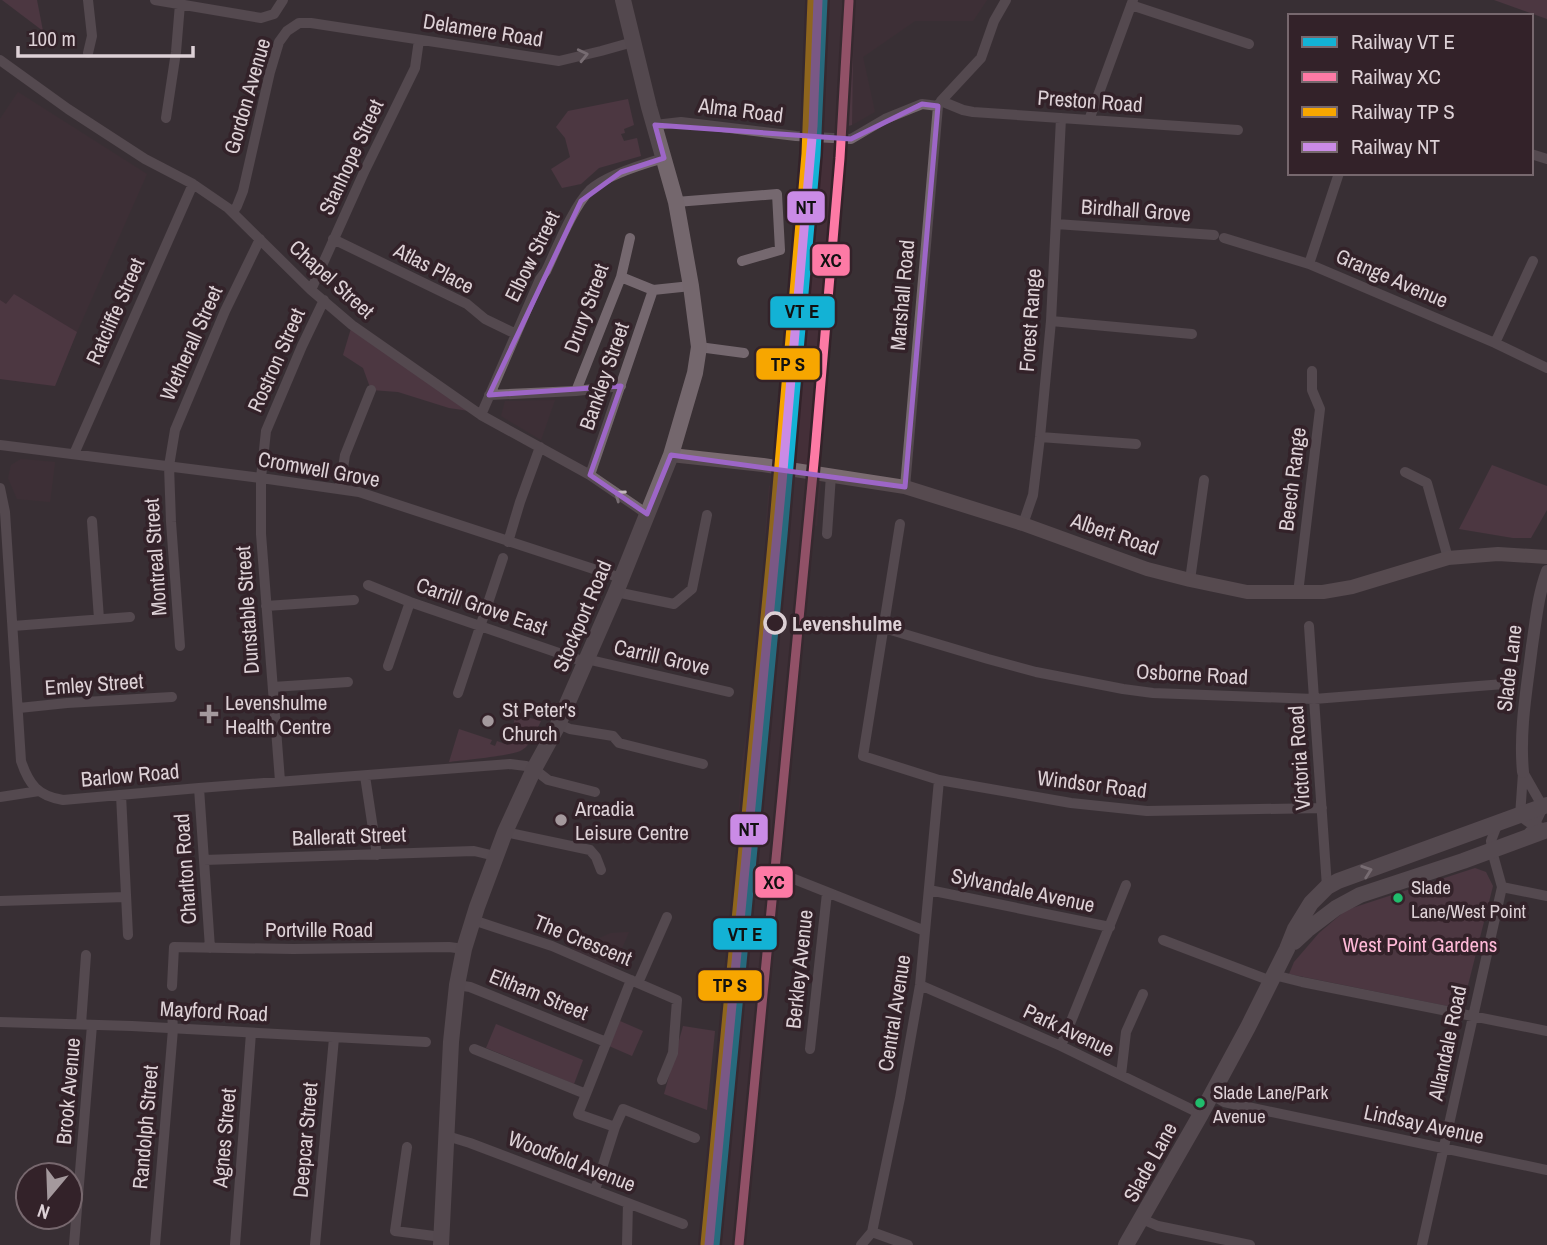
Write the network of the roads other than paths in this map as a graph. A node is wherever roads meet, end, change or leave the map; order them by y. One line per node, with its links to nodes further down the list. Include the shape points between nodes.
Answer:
1 (88, 0): 12 (street, via 92,36)
2 (155, 0): 7 (street)
3 (283, 0): 7 (street, Gordon Avenue, via 274,14 261,18)
4 (624, 0): 10 (highway, Stockport Road)
5 (1006, 0): 14 (street, via 981,58)
6 (1132, 2): 11 (street); 17 (street)
7 (180, 5): 15 (street)
8 (287, 31): 9 (street, Delamere Road, via 299,23 311,23); 24 (street, Gordon Avenue, via 274,56 243,191)
9 (419, 40): 10 (street, Delamere Road, one-way to 10, via 559,61); 28 (street, Stanhope Street, via 415,68)
10 (633, 42): 18 (highway, Stockport Road)
11 (1249, 44)
12 (88, 53)
13 (0, 60): 22 (street, Chapel Street, via 145,159)
14 (939, 103): 16 (street, Preston Road, via 968,112); 18 (street, Alma Road, via 922,104 885,119 851,139 681,122); 62 (street, Marshall Road)
15 (166, 118)
16 (1062, 118): 17 (street, Preston Road); 25 (street, Forest Range)
17 (1089, 120): 19 (street, Preston Road)
18 (655, 125): 20 (highway, Stockport Road)
19 (1238, 130)
20 (664, 158): 23 (highway, Stockport Road); 38 (street, Elbow Street, via 621,172 592,188 580,201)
21 (1338, 175): 31 (street, Grange Avenue)
22 (192, 184): 24 (street, Chapel Street); 54 (street, Ratcliffe Street)
23 (676, 202): 29 (street, via 777,194 780,250); 33 (highway, Stockport Road)
24 (233, 212): 27 (street, Chapel Street)
25 (1056, 224): 31 (street, Birdhall Grove, via 1219,236); 37 (street, Forest Range)
26 (630, 238): 32 (street, Drury Street)
27 (260, 239): 34 (street, Chapel Street); 56 (street, Wetherall Street, via 175,430)
28 (333, 239): 34 (street, Stanhope Street); 38 (street, Atlas Place, via 467,304)
29 (742, 261)
30 (1533, 261): 40 (street)
31 (1309, 264): 40 (street, Grange Avenue)
32 (621, 277): 35 (street); 47 (street, Drury Street)
33 (691, 286): 35 (street); 41 (highway, Stockport Road)
34 (311, 290): 36 (street, Chapel Street)
35 (653, 290): 45 (street, Bankley Street)
36 (324, 300): 49 (street, Chapel Street, via 352,325); 60 (street, Rostron Street, via 267,431)
37 (1051, 321): 39 (street); 50 (street, Forest Range)
38 (516, 334): 48 (street, Elbow Street)
39 (1192, 334)
40 (1495, 343): 43 (street, Grange Avenue)
41 (699, 348): 42 (street); 55 (highway, Stockport Road)
42 (744, 353)
43 (1547, 368)
44 (1312, 371): 79 (street, Beech Range, via 1312,390 1320,409)
45 (621, 386): 47 (street); 58 (street, Bankley Street)
46 (371, 390): 64 (street, via 345,455)
47 (576, 391): 48 (street)
48 (489, 395): 49 (street, Elbow Street)
49 (481, 415): 53 (street, Chapel Street)
50 (1040, 437): 51 (street); 69 (street, Forest Range)
51 (1136, 444)
52 (0, 445): 54 (street, Cromwell Grove)
53 (540, 447): 58 (street, Chapel Street); 71 (street)
54 (74, 454): 56 (street, Cromwell Grove)
55 (671, 455): 59 (main road, Albert Road); 65 (highway, Stockport Road)
56 (169, 466): 60 (street, Cromwell Grove); 89 (street, Montreal Street)
57 (1405, 472): 74 (street, via 1427,483)
58 (590, 475): 65 (street, Chapel Street, one-way to 58)
59 (831, 475): 62 (main road, Albert Road); 70 (street)
60 (261, 478): 64 (street, Cromwell Grove); 82 (street, Dunstable Street)
61 (1204, 480): 76 (street)
62 (905, 487): 69 (main road, Albert Road)
63 (0, 488): 85 (street)
64 (340, 488): 71 (street, Cromwell Grove)
65 (647, 514): 78 (highway, Stockport Road)
66 (708, 515): 78 (street, Cromwell Grove, via 692,589 685,596 674,604)
67 (92, 521): 84 (street)
68 (900, 523): 88 (street)
69 (1023, 524): 76 (main road, Albert Road)
70 (827, 534)
71 (508, 542): 78 (street, Cromwell Grove)
72 (1547, 556): 74 (main road, Albert Road)
73 (503, 558): 87 (street)
74 (1448, 558): 79 (main road, Albert Road, via 1352,587)
75 (1547, 571): 103 (street, Slade Lane, via 1540,589 1527,682)
76 (1190, 580): 79 (main road, Albert Road, via 1247,592)
77 (368, 585): 81 (street, Carrill Grove East)
78 (618, 585): 90 (highway, Stockport Road)
79 (1298, 593)
80 (354, 600): 82 (street)
81 (410, 602): 87 (street, Carrill Grove East); 91 (street)
82 (266, 606): 94 (street, Dunstable Street)
83 (130, 617): 84 (street)
84 (99, 620): 85 (street)
85 (13, 626): 99 (street)
86 (1309, 626): 98 (street, Victoria Road)
87 (481, 627): 90 (street, Carrill Grove East); 96 (street)
88 (884, 628): 98 (street, Osborne Road, via 1012,666 1123,689); 105 (street, Windsor Road, via 863,756)
89 (180, 646)
90 (586, 661): 95 (street, Carrill Grove); 100 (highway, Stockport Road)
91 (388, 666)
92 (348, 682): 94 (street)
93 (1504, 684): 98 (street, Osborne Road)
94 (273, 687): 106 (street, Dunstable Street)
95 (729, 692)
96 (458, 693)
97 (172, 697): 99 (street, Emley Street)
98 (1314, 699): 113 (street, Victoria Road)
99 (19, 708): 108 (street, via 22,761)
100 (559, 724): 101 (street); 102 (highway, Stockport Road)
101 (703, 764)
102 (534, 769): 104 (street, Barlow Road, via 510,764); 109 (street, Barlow Road, via 548,780); 117 (highway, Stockport Road)
103 (1523, 772): 112 (street, Slade Lane); 114 (street, Slade Lane)
104 (365, 776): 106 (street, Barlow Road); 120 (street)
105 (939, 780): 113 (street, Windsor Road, via 1147,811); 128 (street, Central Avenue)
106 (280, 781): 107 (street, Barlow Road)
107 (199, 788): 110 (street, Barlow Road); 122 (street, Charlton Road)
108 (39, 791): 110 (street, Barlow Road, via 63,800); 111 (street)
109 (595, 792)
110 (121, 795): 132 (street)
111 (0, 797)
112 (1545, 806): 114 (main road, Slade Lane); 116 (street)
113 (1322, 808): 126 (street, Victoria Road)
114 (1520, 816): 115 (main road, Slade Lane); 116 (street)
115 (1497, 824): 118 (main road, Slade Lane); 119 (street, Allandale Road)
116 (1538, 830): 119 (main road, Slade Lane)
117 (505, 831): 121 (highway, Stockport Road); 123 (street, via 590,850)
118 (1468, 835): 119 (street, via 1484,840); 126 (main road, Slade Lane, one-way to 118)
119 (1492, 850): 127 (street, Allandale Road); 130 (main road, Slade Lane)
120 (377, 855): 121 (street, Balleratt Street, via 474,851); 122 (street, Balleratt Street)
121 (495, 856): 135 (highway, Stockport Road)
122 (204, 860): 140 (street, Charlton Road)
123 (601, 870)
124 (784, 875): 129 (street)
125 (1126, 885): 136 (street)
126 (1327, 887): 130 (main road, via 1339,898); 142 (main road, Slade Lane, via 1311,903)
127 (1502, 887): 131 (street); 151 (street, Allandale Road)
128 (929, 890): 136 (street, Sylvandale Avenue); 137 (street, Central Avenue)
129 (827, 893): 137 (street); 162 (street, Berkley Avenue)
130 (1360, 895): 142 (main road, Slade Lane, via 1336,908)
131 (1547, 896)
132 (126, 897): 133 (street); 138 (street)
133 (0, 901)
134 (667, 917): 145 (street)
135 (473, 920): 141 (highway, Stockport Road); 145 (street, The Crescent, via 552,946)
136 (1110, 927): 160 (street)
137 (925, 931): 147 (street, Central Avenue)
138 (128, 935)
139 (1163, 940): 144 (street)
140 (210, 948): 141 (street, Portville Road); 148 (street, Portville Road, via 174,947)
141 (464, 949): 146 (highway, Stockport Road)
142 (1287, 949): 144 (main road, Slade Lane)
143 (86, 956): 153 (street, Brook Avenue)
144 (1273, 977): 151 (street); 166 (main road, Slade Lane)
145 (634, 982): 159 (street); 164 (street, The Crescent, via 677,1000 673,1053)
146 (457, 985): 159 (street, Eltham Street); 169 (highway, Stockport Road)
147 (920, 985): 160 (street, Park Avenue); 178 (street, Central Avenue)
148 (172, 986)
149 (1143, 994): 163 (street, via 1126,1032)
150 (172, 1012): 154 (street, Randolph Street)
151 (1472, 1016): 155 (street); 172 (street, Allandale Road)
152 (0, 1022): 153 (street, Mayford Road)
153 (87, 1024): 154 (street, Mayford Road); 180 (street, Brook Avenue)
154 (173, 1029): 156 (street, Mayford Road); 181 (street, Randolph Street)
155 (1547, 1031)
156 (251, 1033): 157 (street, Mayford Road); 182 (street, Agnes Street)
157 (334, 1038): 158 (street, Mayford Road); 183 (street, Deepcar Street)
158 (426, 1042)
159 (606, 1042): 165 (street)
160 (1061, 1046): 163 (street, Park Avenue)
161 (474, 1049): 165 (street)
162 (810, 1049)
163 (1121, 1075): 167 (street, Park Avenue)
164 (662, 1080)
165 (586, 1094): 168 (street, via 578,1114)
166 (1212, 1095): 167 (main road, Slade Lane); 172 (street, Lindsay Avenue, via 1224,1102)
167 (1201, 1114): 176 (main road, Slade Lane)
168 (615, 1127): 170 (street, via 623,1109); 174 (street)
169 (447, 1136): 174 (street, Woodfold Avenue); 179 (highway, Stockport Road)
170 (695, 1138)
171 (407, 1147): 179 (street, via 395,1231)
172 (1444, 1147): 173 (street, Lindsay Avenue); 189 (street, Allandale Road)
173 (1547, 1170)
174 (594, 1190): 175 (street, Woodfold Avenue)
175 (628, 1203): 177 (street, Woodfold Avenue); 184 (street)
176 (1142, 1219): 187 (main road, Slade Lane); 188 (street)
177 (683, 1224)
178 (872, 1232): 185 (street, Central Avenue); 186 (street)
179 (441, 1241)
180 (74, 1245)
181 (155, 1245)
182 (235, 1245)
183 (315, 1245)
184 (627, 1245)
185 (861, 1245)
186 (908, 1245)
187 (1126, 1245)
188 (1250, 1245)
189 (1422, 1245)

